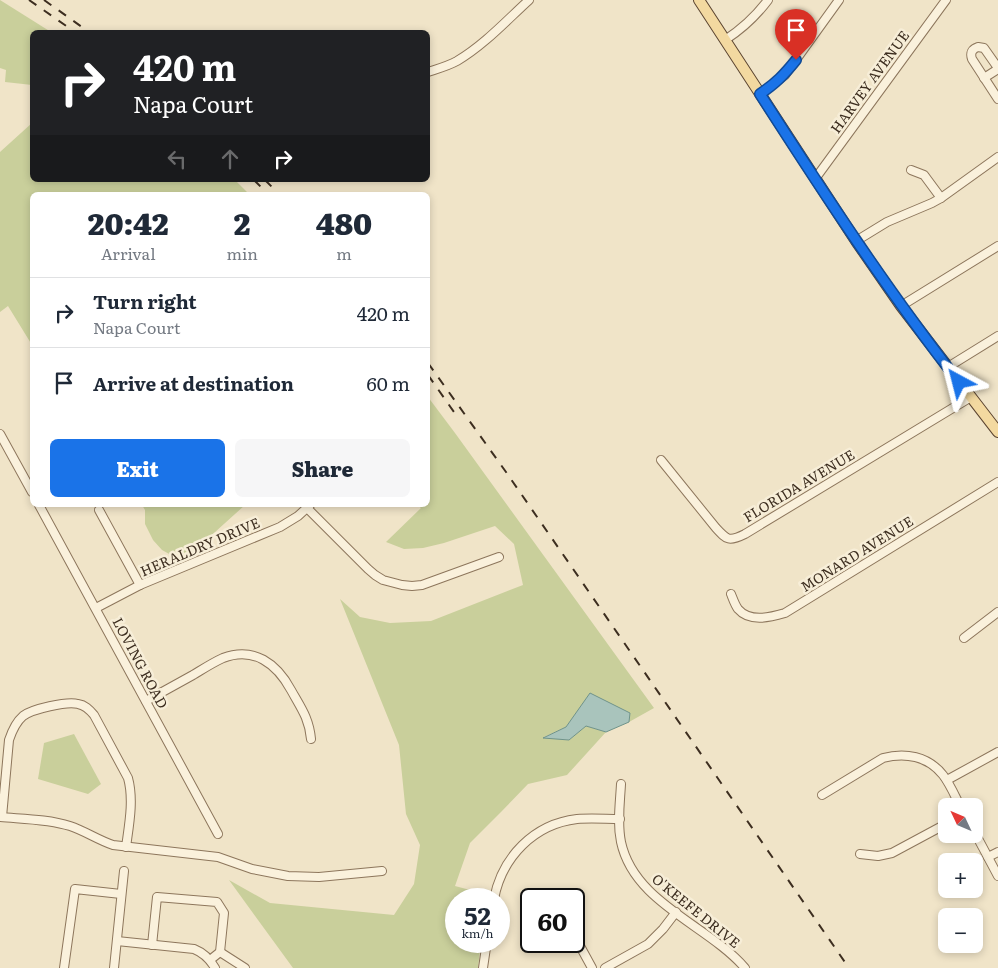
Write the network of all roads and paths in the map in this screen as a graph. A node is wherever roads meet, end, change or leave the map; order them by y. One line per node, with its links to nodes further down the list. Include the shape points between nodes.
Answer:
1 (529, 0): 8 (street, via 467,54)
2 (699, 0): 6 (main road)
3 (768, 0): 6 (street)
4 (839, 0): 10 (street, via 785,74)
5 (946, 0): 14 (street, HARVEY AVENUE)
6 (725, 40): 10 (main road)
7 (998, 68): 9 (street); 9 (street, via 984,48 975,48 971,53 972,59)
8 (430, 71)
9 (984, 78): 11 (street)
10 (760, 94): 14 (main road)
11 (998, 99)
12 (998, 157): 15 (street)
13 (911, 170): 15 (street, via 924,175)
14 (815, 179): 16 (main road)
15 (941, 198): 16 (street, via 887,222)
16 (856, 241): 18 (main road)
17 (998, 246): 18 (street)
18 (901, 306): 20 (main road)
19 (998, 336): 20 (street)
20 (948, 367): 21 (main road)
21 (971, 397): 22 (main road); 24 (street, FLORIDA AVENUE, via 735,539 725,538)
22 (997, 428)
23 (0, 434): 26 (street)
24 (661, 460)
25 (998, 482): 33 (street, MONARD AVENUE, via 785,613 766,618 747,615 737,607)
26 (30, 488)
27 (41, 507): 34 (street, LOVING ROAD)
28 (308, 507): 32 (street, HERALDRY DRIVE, via 280,527)
29 (310, 507): 31 (street, via 368,569 392,583 422,585)
30 (99, 510): 32 (street)
31 (499, 557)
32 (140, 585): 34 (street, HERALDRY DRIVE)
33 (731, 594)
34 (96, 608): 37 (street, LOVING ROAD)
35 (998, 612): 36 (street)
36 (964, 638)
37 (146, 701): 38 (street, via 224,658 240,654 253,656 272,665 286,681 308,721); 47 (street, LOVING ROAD)
38 (311, 739)
39 (998, 752): 40 (street)
40 (947, 780): 42 (street, via 926,760 904,754 894,755 882,758); 43 (street)
41 (620, 784): 45 (street, O'KEEFE DRIVE)
42 (822, 794)
43 (956, 798)
44 (1, 817): 49 (street, via 58,823 103,842); 49 (street, via 10,740 16,724 30,712 77,703 94,715 128,778 131,798)
45 (620, 820): 56 (street, via 576,820 556,824 540,832 507,863); 58 (street, O'KEEFE DRIVE, via 622,846 631,868 646,888)
46 (938, 828): 51 (street, via 892,853 878,856)
47 (218, 834)
48 (980, 843): 52 (street)
49 (126, 847): 54 (street, via 218,857 252,869 288,876 319,877)
50 (998, 852): 52 (street)
51 (860, 854)
52 (988, 857): 55 (street)
53 (124, 870): 57 (street)
54 (382, 871)
55 (998, 876)
56 (497, 888)
57 (122, 894): 59 (street); 65 (street, via 75,889)
58 (676, 912): 71 (street, via 648,944); 72 (street, O'KEEFE DRIVE)
59 (117, 941): 60 (street); 66 (street)
60 (152, 944): 61 (street, via 156,896 217,902 224,914); 64 (street, via 194,949)
61 (220, 952): 64 (street); 68 (street)
62 (485, 953): 69 (street)
63 (584, 953): 70 (street)
64 (210, 960): 67 (street)
65 (64, 968)
66 (114, 968)
67 (215, 968)
68 (245, 968)
69 (483, 968)
70 (592, 968)
71 (605, 968)
72 (746, 968)

